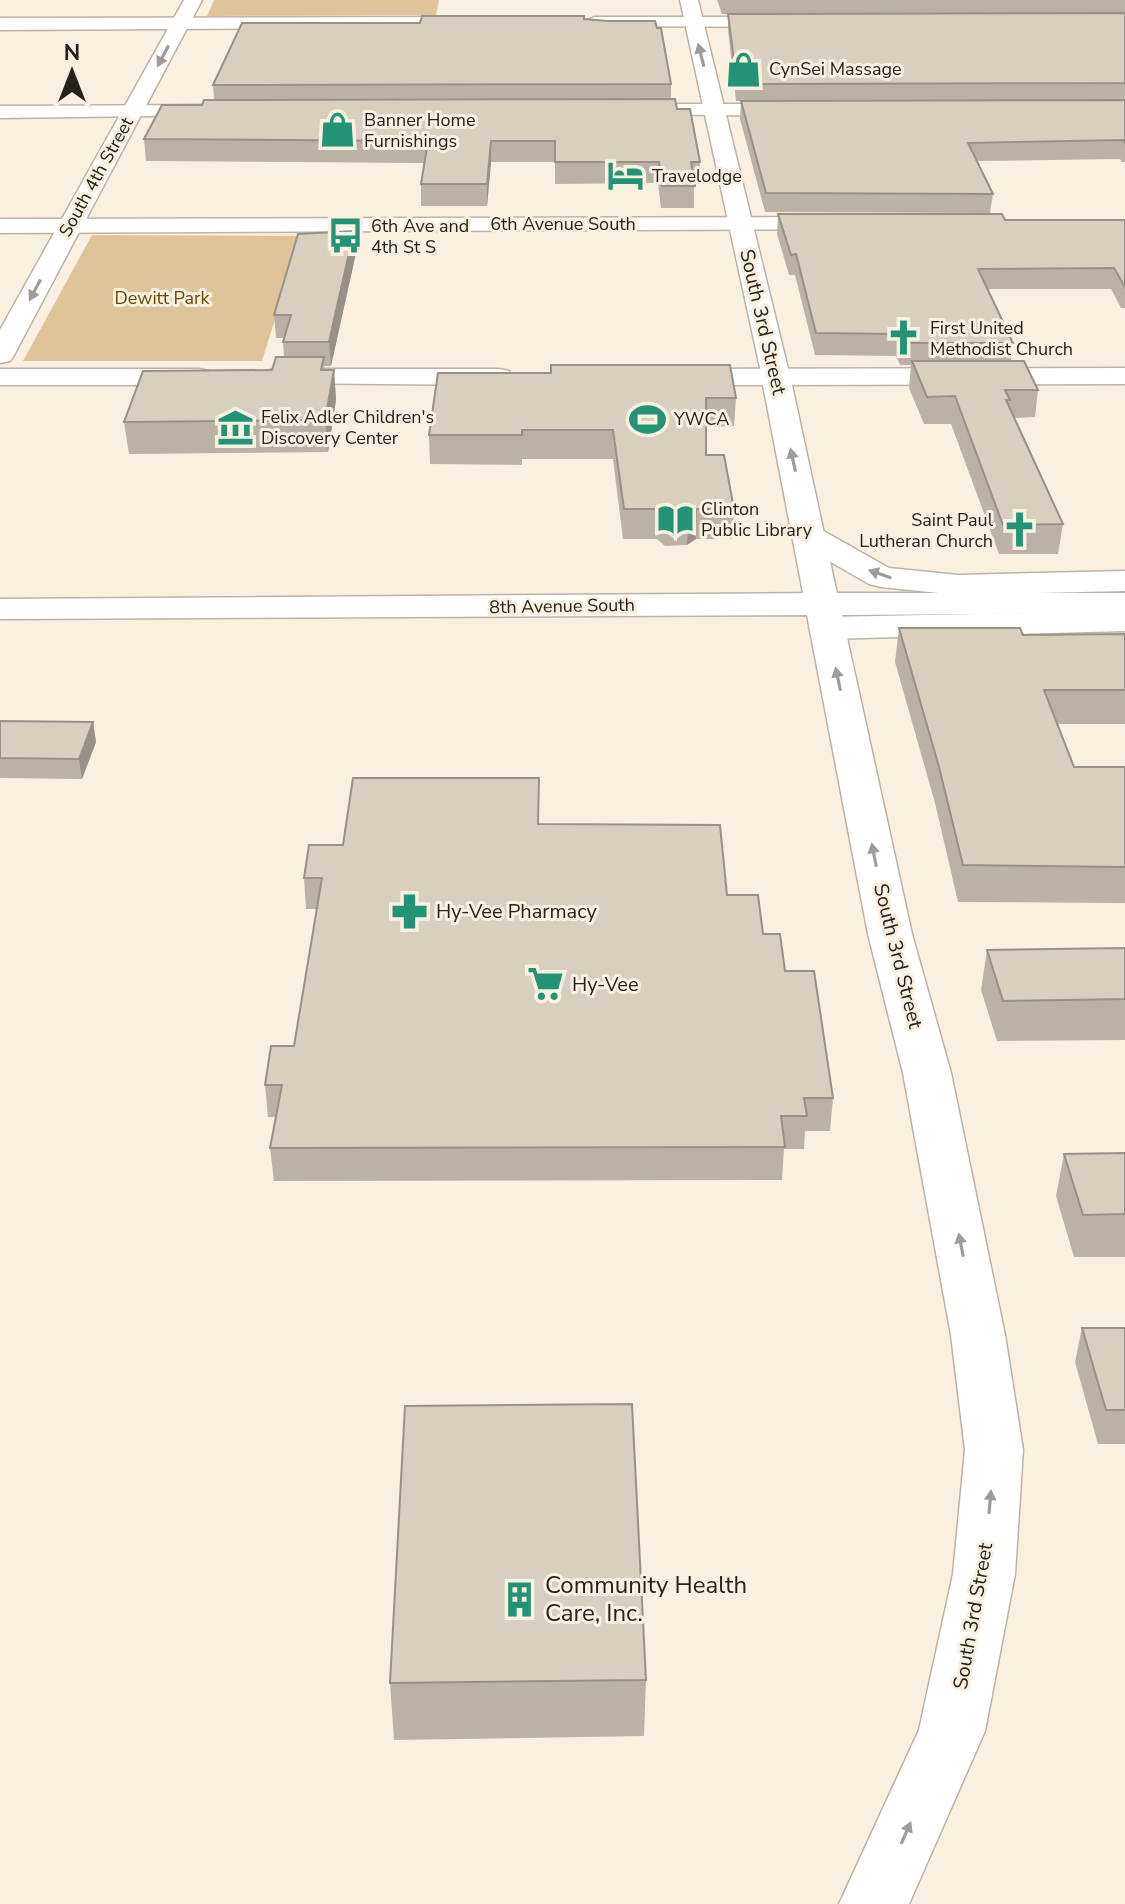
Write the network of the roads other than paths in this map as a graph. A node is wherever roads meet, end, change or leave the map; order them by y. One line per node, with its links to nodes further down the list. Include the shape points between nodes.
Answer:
1 (193, 0): 7 (main road, South 4th Street)
2 (691, 11): 4 (main road); 5 (main road); 9 (main road, South 3rd Street, one-way to 2)
3 (507, 22): 7 (main road)
4 (569, 22)
5 (805, 22)
6 (0, 24): 7 (main road)
7 (180, 24): 11 (main road, South 4th Street, one-way to 11)
8 (604, 110): 9 (main road)
9 (715, 110): 10 (main road); 14 (main road, South 3rd Street)
10 (825, 110)
11 (132, 111): 12 (main road); 13 (main road); 17 (main road, South 4th Street)
12 (242, 111)
13 (0, 112)
14 (740, 224): 15 (main road, 6th Avenue South); 17 (main road, 6th Avenue South); 23 (main road, South 3rd Street)
15 (865, 224)
16 (0, 226): 17 (main road, 6th Avenue South)
17 (69, 226): 18 (main road, South 4th Street, one-way to 18)
18 (0, 355)
19 (1125, 376): 23 (main road)
20 (0, 377): 21 (main road)
21 (527, 377)
22 (647, 377): 23 (main road)
23 (776, 377): 24 (main road, South 3rd Street, one-way to 23)
24 (809, 536): 25 (main road, one-way to 24, via 958,585 881,577); 28 (main road, South 3rd Street)
25 (1125, 581)
26 (1125, 603): 28 (main road, 8th Avenue South)
27 (0, 609): 28 (main road, 8th Avenue South)
28 (825, 616): 29 (main road, 8th Avenue South); 30 (main road, South 3rd Street, one-way to 28, via 952,1731 984,1574 994,1450 978,1335 927,1073 890,934)
29 (1125, 621)
30 (874, 1904)

